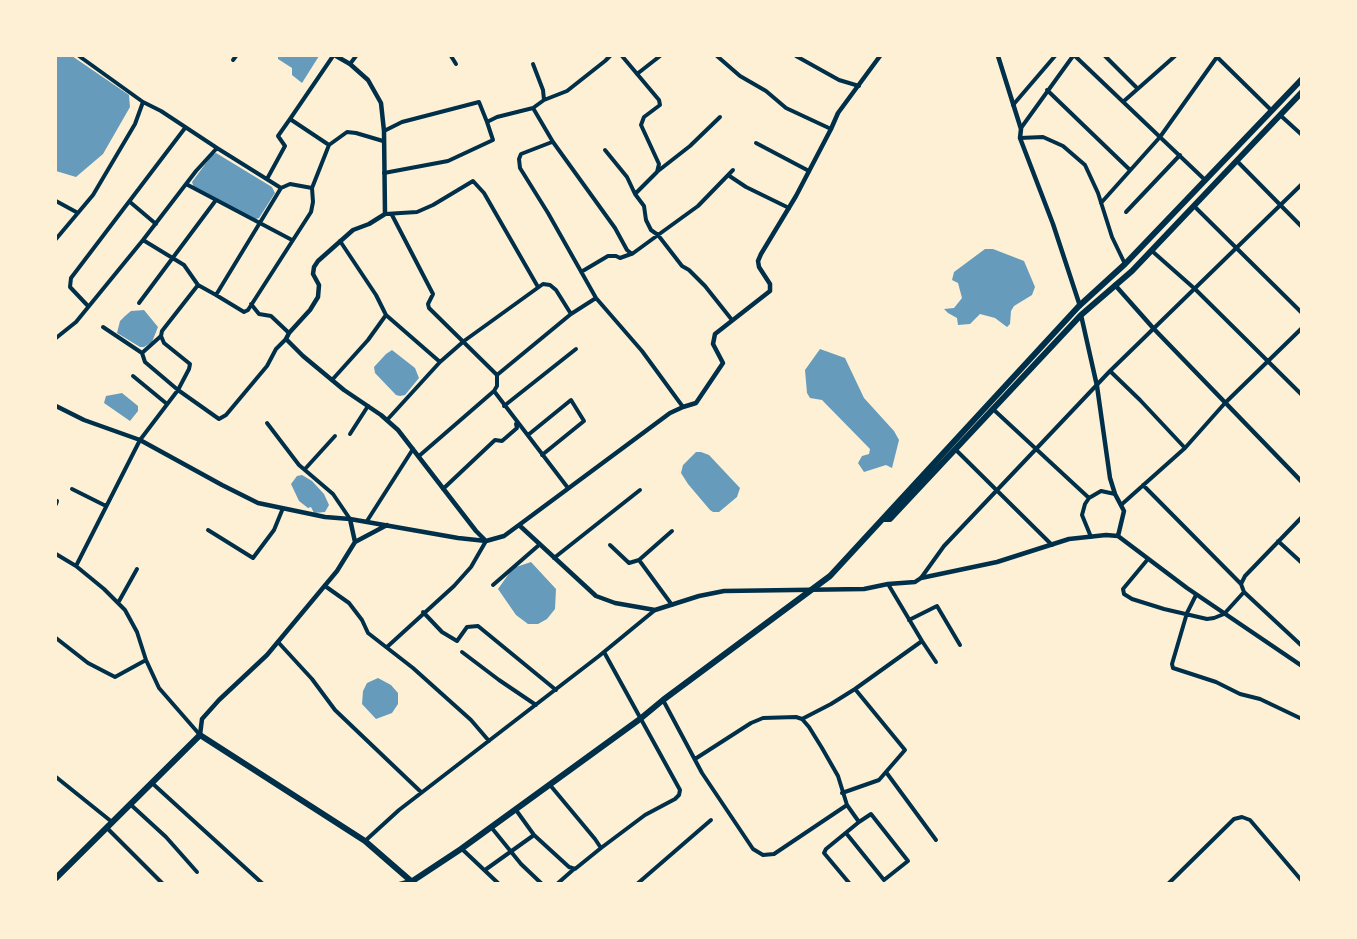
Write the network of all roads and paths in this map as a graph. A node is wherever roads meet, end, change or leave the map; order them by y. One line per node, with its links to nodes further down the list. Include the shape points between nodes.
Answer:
1 (80, 56): 30 (street)
2 (236, 56): 18 (street)
3 (334, 56): 19 (street); 36 (street)
4 (356, 56): 19 (street)
5 (451, 56): 20 (street)
6 (610, 56): 28 (street, via 567,91)
7 (622, 56): 22 (street)
8 (660, 56): 22 (street)
9 (717, 56): 39 (street, via 786,108)
10 (796, 56): 24 (street, via 839,80)
11 (880, 56): 24 (street)
12 (998, 56): 31 (street)
13 (1055, 56): 31 (street)
14 (1074, 56): 26 (street); 29 (street)
15 (1105, 56): 25 (street)
16 (1175, 56): 25 (street)
17 (1216, 56): 33 (street); 43 (street)
18 (233, 60)
19 (350, 64): 41 (street, via 368,80 381,103)
20 (456, 64)
21 (533, 64): 28 (street)
22 (636, 74): 56 (street, via 659,100 660,105 644,117 641,125 659,164)
23 (1302, 79): 33 (main road)
24 (859, 86): 39 (street)
25 (1137, 88): 29 (street)
26 (1047, 90): 40 (street); 54 (street)
27 (1302, 92): 34 (main road)
28 (544, 100): 32 (street)
29 (1124, 101): 43 (street)
30 (143, 102): 38 (street); 74 (street, via 117,155)
31 (1013, 105): 40 (street)
32 (533, 108): 37 (street); 46 (street)
33 (1271, 111): 60 (main road)
34 (1280, 114): 42 (street); 52 (main road)
35 (720, 117): 56 (street)
36 (290, 119): 48 (street); 59 (street, via 278,136 285,146)
37 (487, 122): 41 (street, via 479,102 402,122); 57 (street, via 493,140 448,161)
38 (185, 128): 49 (street); 68 (street)
39 (831, 129): 55 (street)
40 (1021, 129): 44 (street)
41 (384, 131): 45 (street)
42 (1302, 135)
43 (1161, 136): 51 (street); 54 (street)
44 (1020, 138): 69 (street, via 1043,137 1063,146 1085,165); 100 (street)
45 (383, 141): 48 (street, via 347,132); 57 (street)
46 (553, 142): 87 (street); 90 (street, via 521,154 520,168)
47 (756, 143): 55 (street)
48 (329, 145): 64 (street)
49 (217, 148): 59 (street); 61 (street)
50 (605, 150): 65 (street)
51 (1180, 155): 60 (street); 73 (street)
52 (1237, 160): 70 (street); 71 (main road)
53 (733, 170): 58 (street)
54 (1130, 170): 69 (street)
55 (809, 171): 72 (street)
56 (657, 172): 65 (street)
57 (384, 173): 75 (street)
58 (728, 175): 72 (street); 80 (street, via 698,206)
59 (267, 179): 63 (street)
60 (1204, 179): 89 (main road)
61 (186, 184): 66 (street); 77 (street)
62 (1302, 184): 70 (street)
63 (282, 188): 64 (street, via 290,184); 78 (street)
64 (312, 188): 83 (street, via 311,212)
65 (635, 194): 80 (street, via 644,206 651,230)
66 (216, 200): 78 (street); 88 (street)
67 (56, 201): 74 (street)
68 (130, 202): 77 (street); 99 (street, via 71,278 70,287)
69 (1101, 203): 89 (street)
70 (1281, 205): 79 (street); 85 (street)
71 (1194, 206): 85 (street); 86 (main road)
72 (789, 208): 105 (street, via 758,261 770,291)
73 (1126, 212)
74 (78, 213): 81 (street)
75 (385, 214): 76 (street); 84 (street)
76 (392, 215): 93 (street, via 417,212 472,181 484,193); 113 (street, via 433,294 429,308)
77 (156, 224): 82 (street)
78 (260, 224): 83 (street); 95 (street)
79 (1302, 227)
80 (658, 235): 87 (street); 105 (street)
81 (56, 239)
82 (143, 240): 88 (street); 99 (street)
83 (292, 240): 98 (street)
84 (340, 241): 103 (street); 109 (street, via 314,267 318,297)
85 (1236, 248): 94 (street); 101 (street)
86 (1151, 250): 92 (main road); 94 (street)
87 (632, 254): 90 (street, via 608,256)
88 (172, 257): 91 (street, via 188,268); 97 (street)
89 (1125, 264): 100 (main road)
90 (581, 272): 96 (street)
91 (198, 285): 95 (street); 110 (street)
92 (1115, 285): 104 (main road); 108 (street)
93 (538, 287): 102 (street, via 550,285); 113 (street)
94 (1195, 289): 108 (street); 116 (street)
95 (216, 296): 98 (street, via 244,312)
96 (596, 298): 102 (street); 131 (street)
97 (139, 303)
98 (251, 304): 109 (street, via 259,314 271,316)
99 (88, 306): 111 (street)
100 (1079, 306): 104 (street); 161 (main road)
101 (1302, 313)
102 (571, 314): 119 (street)
103 (386, 315): 117 (street); 121 (street)
104 (1082, 315): 122 (street); 132 (main road)
105 (732, 320): 131 (street, via 712,339 723,360 722,366 696,404)
106 (103, 327): 115 (street)
107 (1302, 328): 116 (street)
108 (1154, 329): 118 (street); 126 (street)
109 (289, 333): 112 (street)
110 (161, 336): 115 (street); 123 (street, via 190,364)
111 (56, 338)
112 (286, 339): 121 (street); 123 (street, via 226,415 219,418)
113 (464, 342): 117 (street); 119 (street)
114 (576, 349): 130 (street)
115 (142, 353): 123 (street, via 145,362)
116 (1267, 361): 125 (street); 126 (street)
117 (440, 362): 133 (street)
118 (1110, 371): 122 (street); 141 (street)
119 (497, 375): 124 (street)
120 (133, 376): 127 (street)
121 (332, 380): 129 (street)
122 (1097, 386): 143 (street); 154 (street)
123 (178, 390): 127 (street)
124 (494, 390): 130 (street); 145 (street)
125 (1302, 395)
126 (1225, 403): 141 (street); 147 (street)
127 (167, 404): 139 (street)
128 (56, 406): 139 (street)
129 (368, 406): 133 (street); 136 (street)
130 (504, 406): 134 (street)
131 (683, 406): 149 (street)
132 (994, 410): 142 (main road); 143 (street)
133 (387, 420): 140 (street)
134 (515, 420): 137 (street); 151 (street, via 517,428 502,441 495,440)
135 (267, 423): 146 (street)
136 (350, 435)
137 (528, 435): 144 (street); 144 (street, via 571,400 585,421)
138 (335, 436): 146 (street)
139 (140, 440): 156 (street); 158 (street, via 258,503)
140 (413, 448): 145 (street); 162 (street)
141 (1185, 448): 148 (street)
142 (956, 450): 152 (street); 161 (main road, via 890,519)
143 (1038, 450): 152 (street); 155 (street)
144 (542, 455): 149 (street)
145 (419, 456): 151 (street)
146 (305, 469): 160 (street, via 333,494)
147 (1302, 482)
148 (1143, 485): 157 (street); 184 (street)
149 (568, 488): 164 (street)
150 (72, 489): 156 (street)
151 (443, 489): 169 (street)
152 (998, 489): 172 (street); 182 (street, via 944,546)
153 (640, 490): 176 (street)
154 (1114, 494): 155 (street, via 1101,491); 157 (street)
155 (1089, 498): 168 (street, via 1083,515)
156 (106, 506): 180 (street)
157 (1120, 506): 167 (street, via 1124,511)
158 (283, 508): 160 (street); 165 (street, via 274,530 253,558)
159 (1302, 517): 170 (street)
160 (350, 519): 162 (street); 171 (street)
161 (884, 519): 187 (main road)
162 (367, 521): 163 (street)
163 (388, 525): 169 (street); 171 (street)
164 (519, 525): 169 (street, via 504,536); 173 (street)
165 (208, 530)
166 (672, 531): 178 (street)
167 (1118, 536): 168 (street); 177 (street)
168 (1090, 537): 172 (street)
169 (486, 541): 193 (street, via 471,567)
170 (1278, 541): 179 (street); 184 (street)
171 (355, 542): 186 (street)
172 (1052, 544): 182 (street, via 997,562)
173 (539, 545): 176 (street); 185 (street)
174 (610, 545): 178 (street, via 629,563)
175 (56, 554): 180 (street)
176 (554, 558): 192 (street, via 596,596)
177 (1148, 559): 189 (street); 194 (street, via 1126,583 1124,594)
178 (639, 560): 191 (street)
179 (1302, 563)
180 (76, 566): 190 (street)
181 (137, 569): 190 (street)
182 (921, 578): 183 (street)
183 (888, 584): 187 (street, via 864,589); 196 (street)
184 (1241, 584): 188 (street)
185 (493, 585)
186 (325, 586): 199 (street); 201 (street, via 349,603 368,633)
187 (812, 590): 191 (street, via 724,591); 210 (main road)
188 (1244, 592): 195 (street); 202 (street)
189 (1196, 595): 194 (street); 195 (street)
190 (118, 603): 205 (street, via 137,632)
191 (672, 605): 192 (street)
192 (655, 610): 204 (street)
193 (423, 612): 201 (street); 209 (street, via 457,641 467,627 478,626)
194 (1187, 614): 195 (street, via 1207,619); 214 (street, via 1173,668 1260,699)
195 (1224, 614): 207 (street)
196 (909, 620): 198 (street); 200 (street, via 938,606)
197 (56, 638): 205 (street, via 88,663 115,677)
198 (922, 641): 206 (street); 208 (street)
199 (278, 642): 215 (street, via 202,718); 222 (street, via 335,710)
200 (960, 645)
201 (387, 646): 216 (street, via 471,720)
202 (1302, 646)
203 (462, 652): 211 (street)
204 (604, 652): 209 (street); 212 (street)
205 (146, 660): 215 (street, via 159,688)
206 (936, 662)
207 (1302, 666)
208 (855, 689): 213 (street); 218 (street, via 905,750)
209 (556, 690): 211 (street)
210 (663, 699): 212 (main road); 217 (street)
211 (536, 705): 216 (street)
212 (640, 719): 221 (main road); 235 (street, via 680,790 679,795)
213 (802, 719): 217 (street, via 763,718); 223 (street, via 838,776)
214 (1302, 719)
215 (200, 735): 220 (main road); 234 (main road)
216 (489, 741): 222 (street)
217 (694, 759): 225 (street, via 736,827 753,849 763,855 774,854)
218 (886, 772): 223 (street, via 879,780); 233 (street)
219 (56, 777): 229 (street)
220 (152, 783): 224 (main road); 246 (street)
221 (549, 785): 226 (main road); 235 (street)
222 (421, 792): 234 (street)
223 (842, 793): 225 (street)
224 (130, 804): 229 (main road); 240 (street)
225 (847, 805): 228 (street)
226 (516, 809): 230 (main road); 232 (street)
227 (711, 820): 251 (street)
228 (859, 822): 231 (street); 243 (street, via 871,814 908,861)
229 (110, 825): 241 (main road); 245 (street)
230 (491, 827): 236 (main road); 237 (street)
231 (846, 833): 243 (street); 252 (street, via 824,853)
232 (534, 836): 237 (street); 238 (street)
233 (936, 840)
234 (365, 841): 244 (main road)
235 (601, 848): 238 (street)
236 (461, 849): 239 (street); 244 (main road)
237 (510, 851): 239 (street); 249 (street)
238 (575, 869): 250 (street)
239 (485, 870): 248 (street)
240 (197, 872)
241 (56, 878)
242 (1302, 881): 253 (street, via 1250,820 1242,817 1234,819)
243 (882, 882)
244 (410, 883): 247 (street)
245 (163, 884)
246 (263, 884)
247 (399, 884)
248 (499, 884)
249 (542, 884)
250 (557, 884)
251 (637, 884)
252 (850, 884)
253 (1168, 884)

